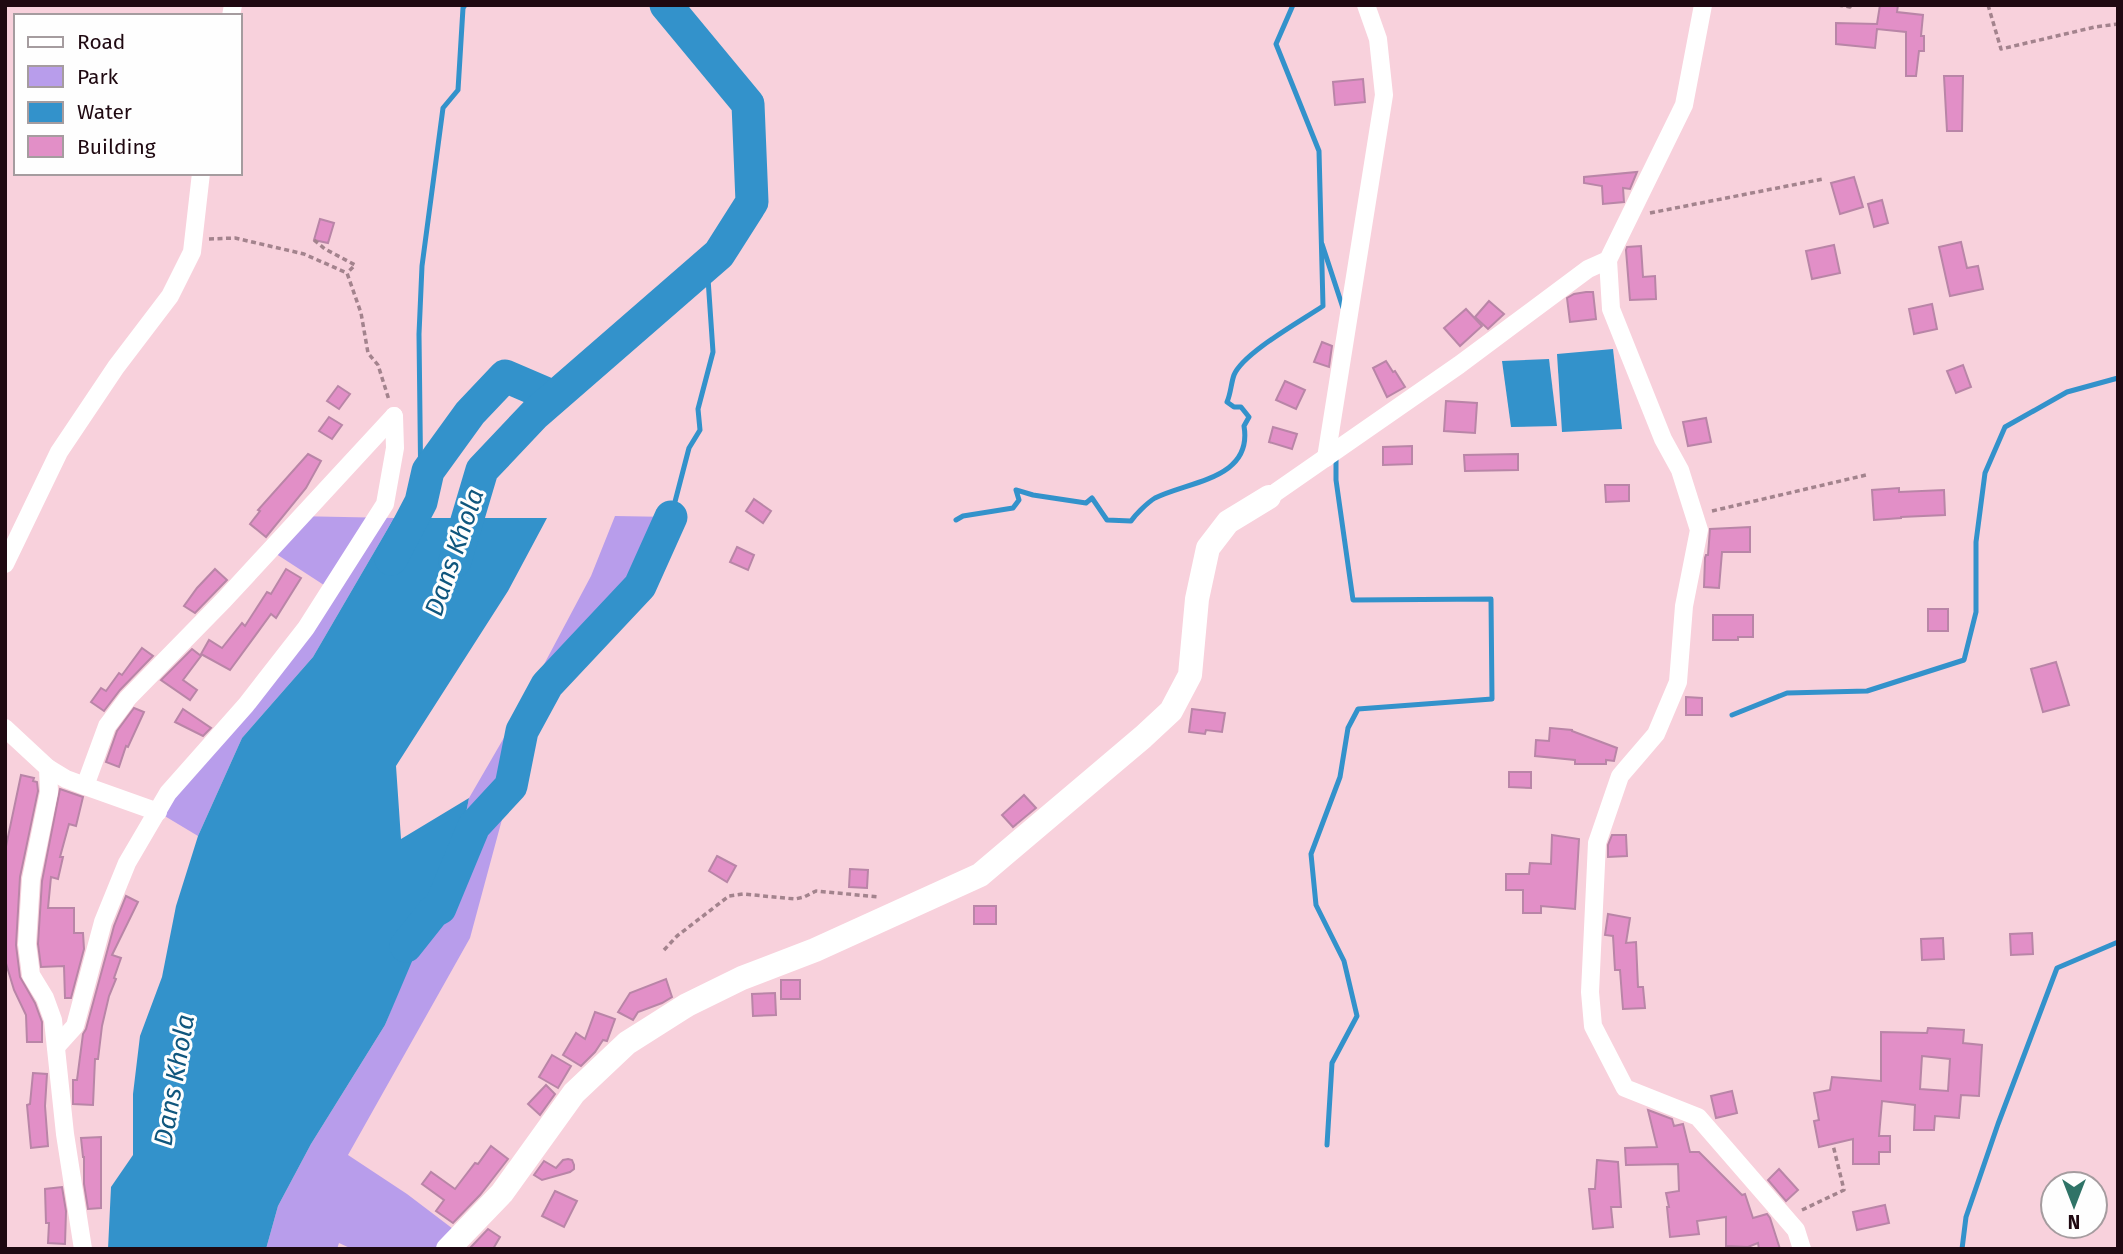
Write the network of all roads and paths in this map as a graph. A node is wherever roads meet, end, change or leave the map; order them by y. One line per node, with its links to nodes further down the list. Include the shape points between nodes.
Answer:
1 (1366, 5): 15 (street, via 1378,39 1384,95)
2 (1703, 5): 9 (street, via 1684,105)
3 (1838, 5): 4 (path)
4 (1850, 5)
5 (1988, 5): 6 (path, via 2001,49)
6 (2118, 24)
7 (201, 175): 10 (street)
8 (1823, 178): 9 (path)
9 (1628, 218): 12 (street)
10 (192, 240): 13 (path, via 234,238 304,254); 19 (street, via 192,251 170,296 59,452)
11 (314, 240): 13 (path, via 355,265)
12 (1608, 260): 15 (street, via 1588,269); 18 (street, via 1611,309 1680,470)
13 (347, 273): 14 (path, via 368,353 378,365)
14 (394, 416): 22 (street, via 128,698 107,726); 23 (street, via 395,448 385,504 306,628 168,793)
15 (1326, 457): 17 (street)
16 (1867, 475): 18 (path)
17 (1269, 496): 30 (street, via 1228,522 1208,548 1197,599 1190,675 1171,711 1143,737 980,875 742,978 627,1043 575,1093 502,1193)
18 (1694, 514): 28 (street, via 1699,530 1684,606 1678,682 1656,734 1620,776 1597,843 1590,992 1593,1026 1625,1088 1698,1116)
19 (5, 564)
20 (5, 728): 21 (street)
21 (48, 768): 22 (street); 26 (street, via 49,792 31,879 27,944 31,975 53,1020)
22 (85, 786): 23 (street)
23 (158, 811): 26 (street, via 127,863 103,922 75,1026)
24 (886, 899): 25 (path, via 816,891 795,899 729,896)
25 (664, 950)
26 (57, 1047): 29 (street)
27 (1833, 1145): 28 (path, via 1844,1190)
28 (1785, 1218): 31 (street, via 1796,1230)
29 (83, 1249)
30 (448, 1249)
31 (1802, 1249)

